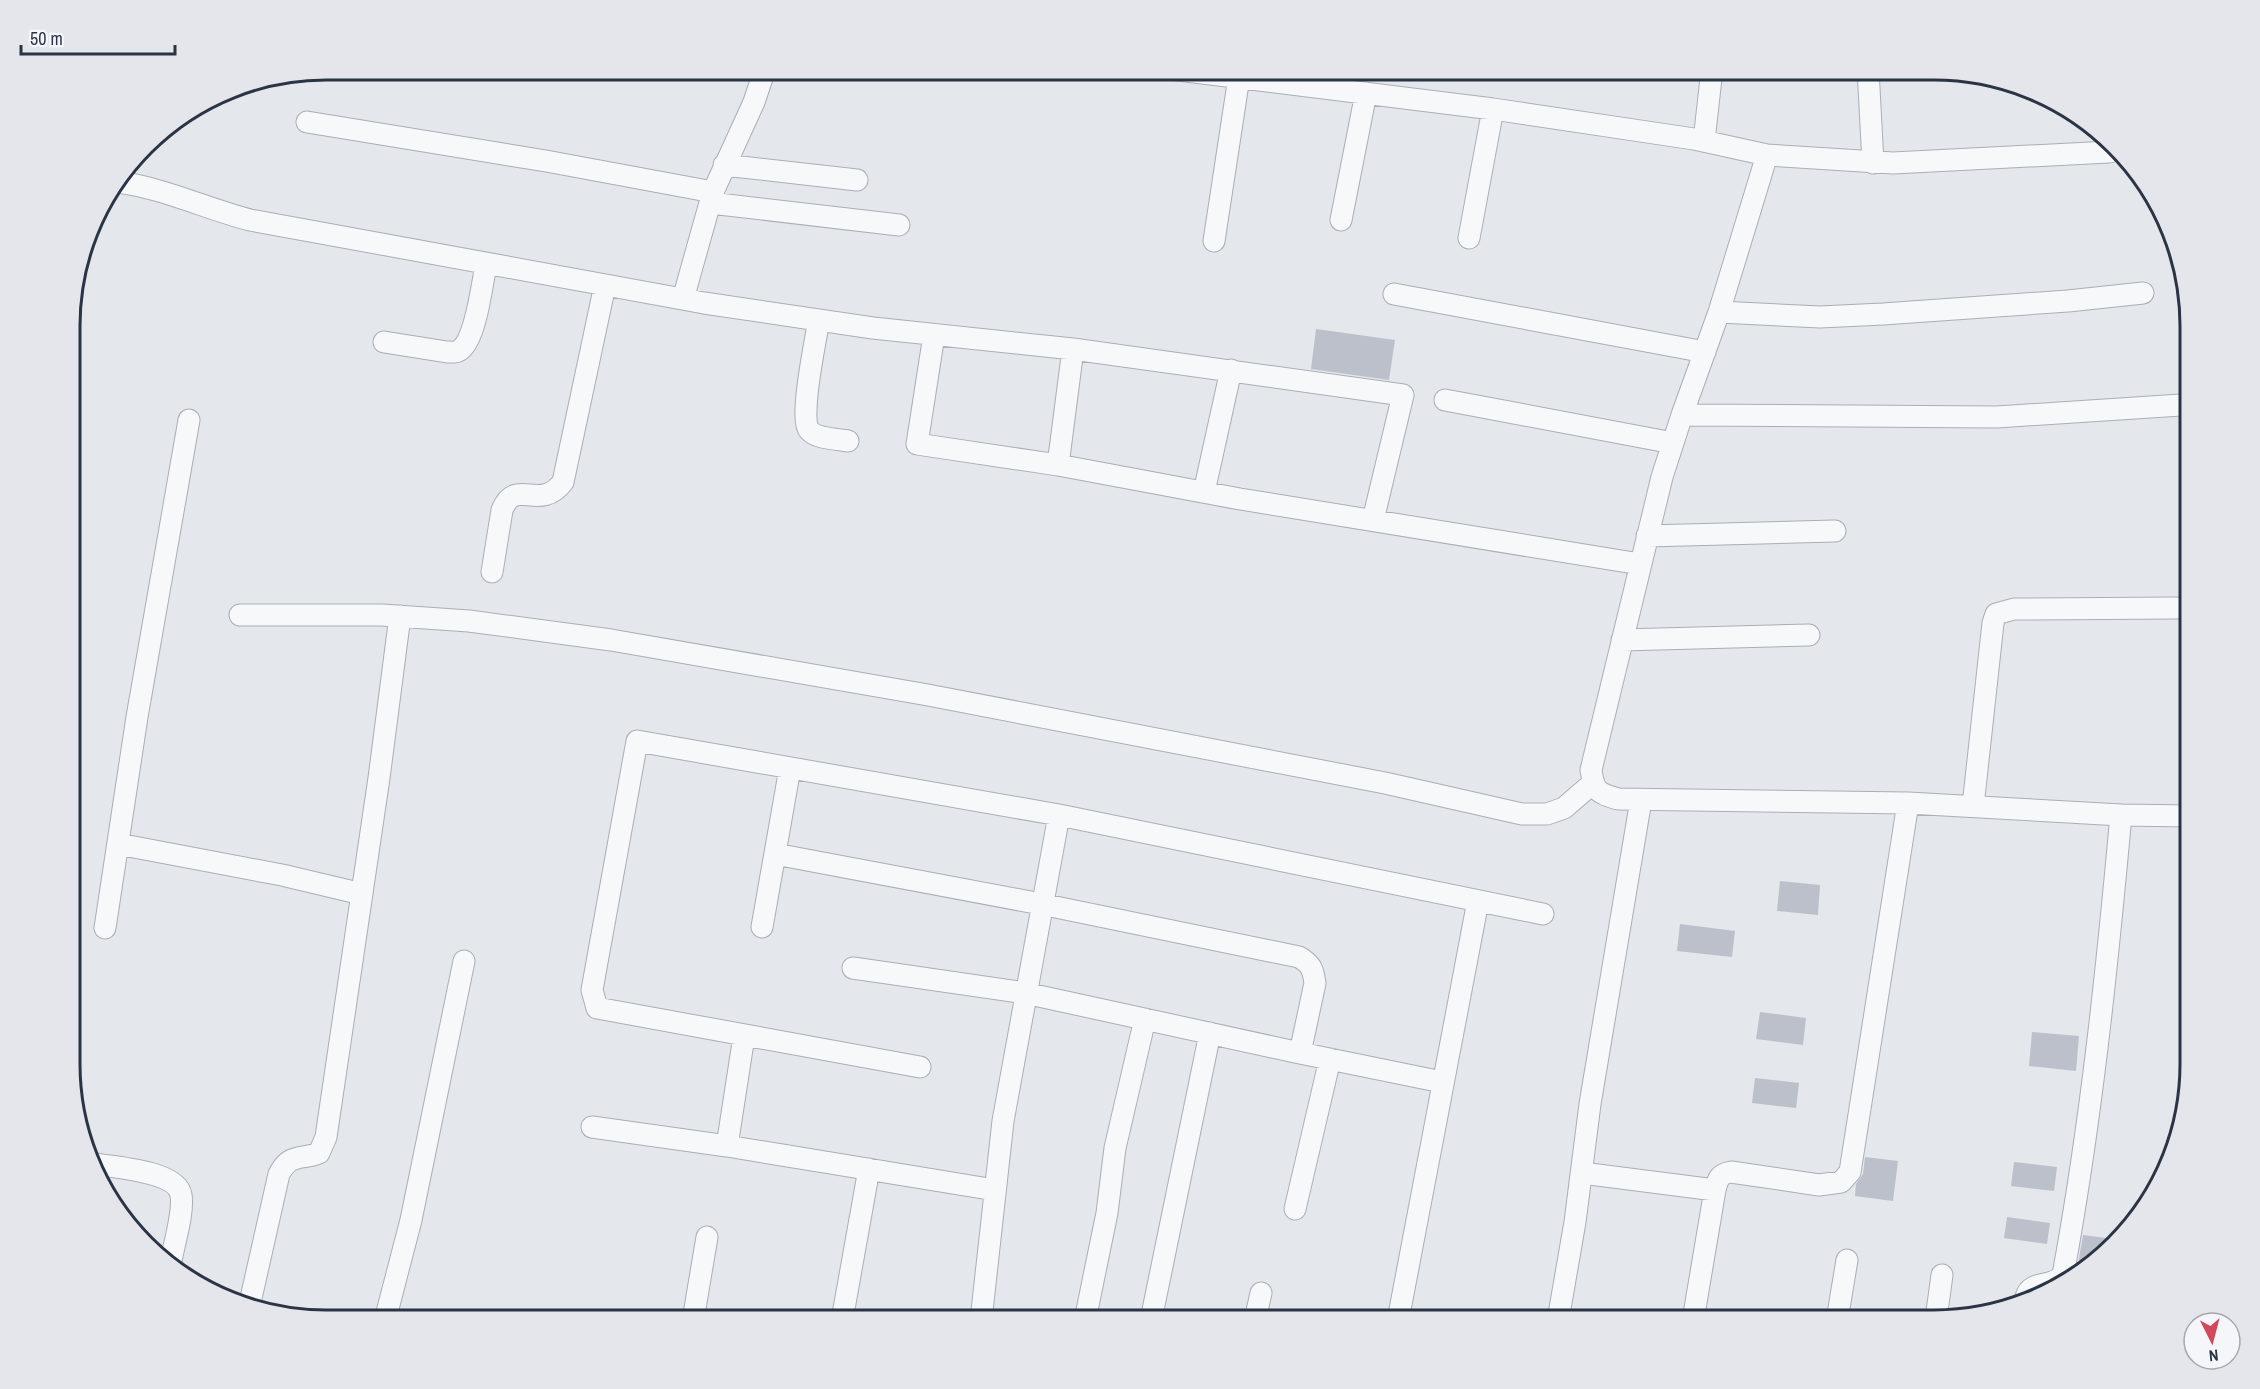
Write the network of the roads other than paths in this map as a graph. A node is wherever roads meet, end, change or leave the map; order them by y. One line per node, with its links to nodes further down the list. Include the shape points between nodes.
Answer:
1 (761, 80): 13 (street)
2 (1239, 80): 20 (street)
3 (1263, 80): 6 (street)
4 (1711, 80): 9 (street)
5 (1869, 80): 12 (street)
6 (1366, 93): 7 (street); 17 (street)
7 (1493, 109): 9 (street); 19 (street)
8 (307, 122): 16 (street, via 569,165)
9 (1704, 141): 11 (street)
10 (2108, 152): 12 (street)
11 (1767, 155): 12 (street); 26 (street)
12 (1873, 163)
13 (724, 165): 14 (street); 16 (street)
14 (857, 180)
15 (125, 183): 21 (street, via 250,220)
16 (712, 198): 18 (street); 25 (street)
17 (1341, 220)
18 (899, 225)
19 (1470, 238)
20 (1214, 241)
21 (486, 265): 22 (street); 29 (street, via 471,332 461,349 447,352)
22 (606, 285): 25 (street); 45 (street, via 563,482 555,492 543,496 517,494 506,500)
23 (2143, 293): 26 (street, via 1820,317)
24 (1394, 294): 31 (street)
25 (683, 299): 27 (street)
26 (1719, 312): 31 (street)
27 (819, 320): 28 (street); 37 (street, via 806,426 809,432)
28 (934, 335): 30 (street); 39 (street, via 917,444)
29 (384, 342)
30 (1073, 349): 32 (street); 39 (street)
31 (1705, 352): 35 (street)
32 (1231, 370): 40 (street); 41 (street, via 1403,395)
33 (1445, 400): 38 (street)
34 (2180, 405): 35 (street, via 1997,417)
35 (1682, 415): 38 (street)
36 (189, 420): 59 (street)
37 (848, 441)
38 (1673, 443): 43 (street)
39 (1058, 465): 40 (street)
40 (1204, 492): 41 (street)
41 (1373, 520): 44 (street)
42 (1835, 531): 43 (street)
43 (1647, 536): 44 (street)
44 (1640, 564): 50 (street)
45 (492, 572)
46 (2177, 608): 55 (street, via 2014,609 1996,614)
47 (240, 615): 48 (street)
48 (400, 616): 52 (street, via 564,633 928,695 1385,783 1522,814 1548,814 1564,808); 61 (street)
49 (1809, 635): 50 (street)
50 (1622, 640): 52 (street, via 1591,770)
51 (790, 768): 56 (street); 60 (street); 72 (street, via 636,741 592,990 597,1008)
52 (1593, 783): 53 (street, via 1601,794)
53 (1641, 800): 54 (street); 81 (street)
54 (1908, 803): 55 (street); 83 (street, via 1850,1172 1841,1182 1819,1185 1731,1172 1719,1177)
55 (1973, 806): 57 (street)
56 (1059, 815): 62 (street); 63 (street)
57 (2121, 815): 58 (street); 88 (street, via 2077,1198)
58 (2180, 816)
59 (118, 844): 61 (street); 66 (street)
60 (775, 854): 63 (street); 65 (street)
61 (362, 894): 93 (street, via 324,1146 319,1153 290,1160 279,1174)
62 (1478, 901): 64 (street); 76 (street)
63 (1041, 904): 69 (street); 73 (street, via 1299,957 1310,963 1315,982)
64 (1543, 914)
65 (762, 927)
66 (105, 928)
67 (464, 961): 94 (street)
68 (853, 968): 69 (street)
69 (1025, 993): 70 (street); 82 (street)
70 (1145, 1019): 71 (street); 98 (street, via 1115,1148 1107,1213)
71 (1210, 1034): 73 (street); 99 (street)
72 (744, 1036): 75 (street); 78 (street)
73 (1300, 1053): 74 (street)
74 (1330, 1059): 76 (street); 84 (street)
75 (920, 1067)
76 (1443, 1082): 101 (street)
77 (592, 1127): 78 (street)
78 (727, 1146): 80 (street)
79 (101, 1165): 86 (street, via 170,1179 177,1185 180,1210)
80 (869, 1169): 82 (street); 96 (street)
81 (1582, 1173): 83 (street); 102 (street)
82 (995, 1190): 97 (street)
83 (1715, 1190): 103 (street)
84 (1295, 1209)
85 (707, 1237): 95 (street)
86 (172, 1256)
87 (1846, 1260): 104 (street)
88 (2062, 1274)
89 (1942, 1275): 105 (street)
90 (2043, 1284): 91 (street)
91 (2028, 1291)
92 (1261, 1293): 100 (street)
93 (251, 1298)
94 (388, 1310)
95 (695, 1310)
96 (844, 1310)
97 (982, 1310)
98 (1087, 1310)
99 (1153, 1310)
100 (1257, 1310)
101 (1400, 1310)
102 (1560, 1310)
103 (1695, 1310)
104 (1838, 1310)
105 (1937, 1310)

